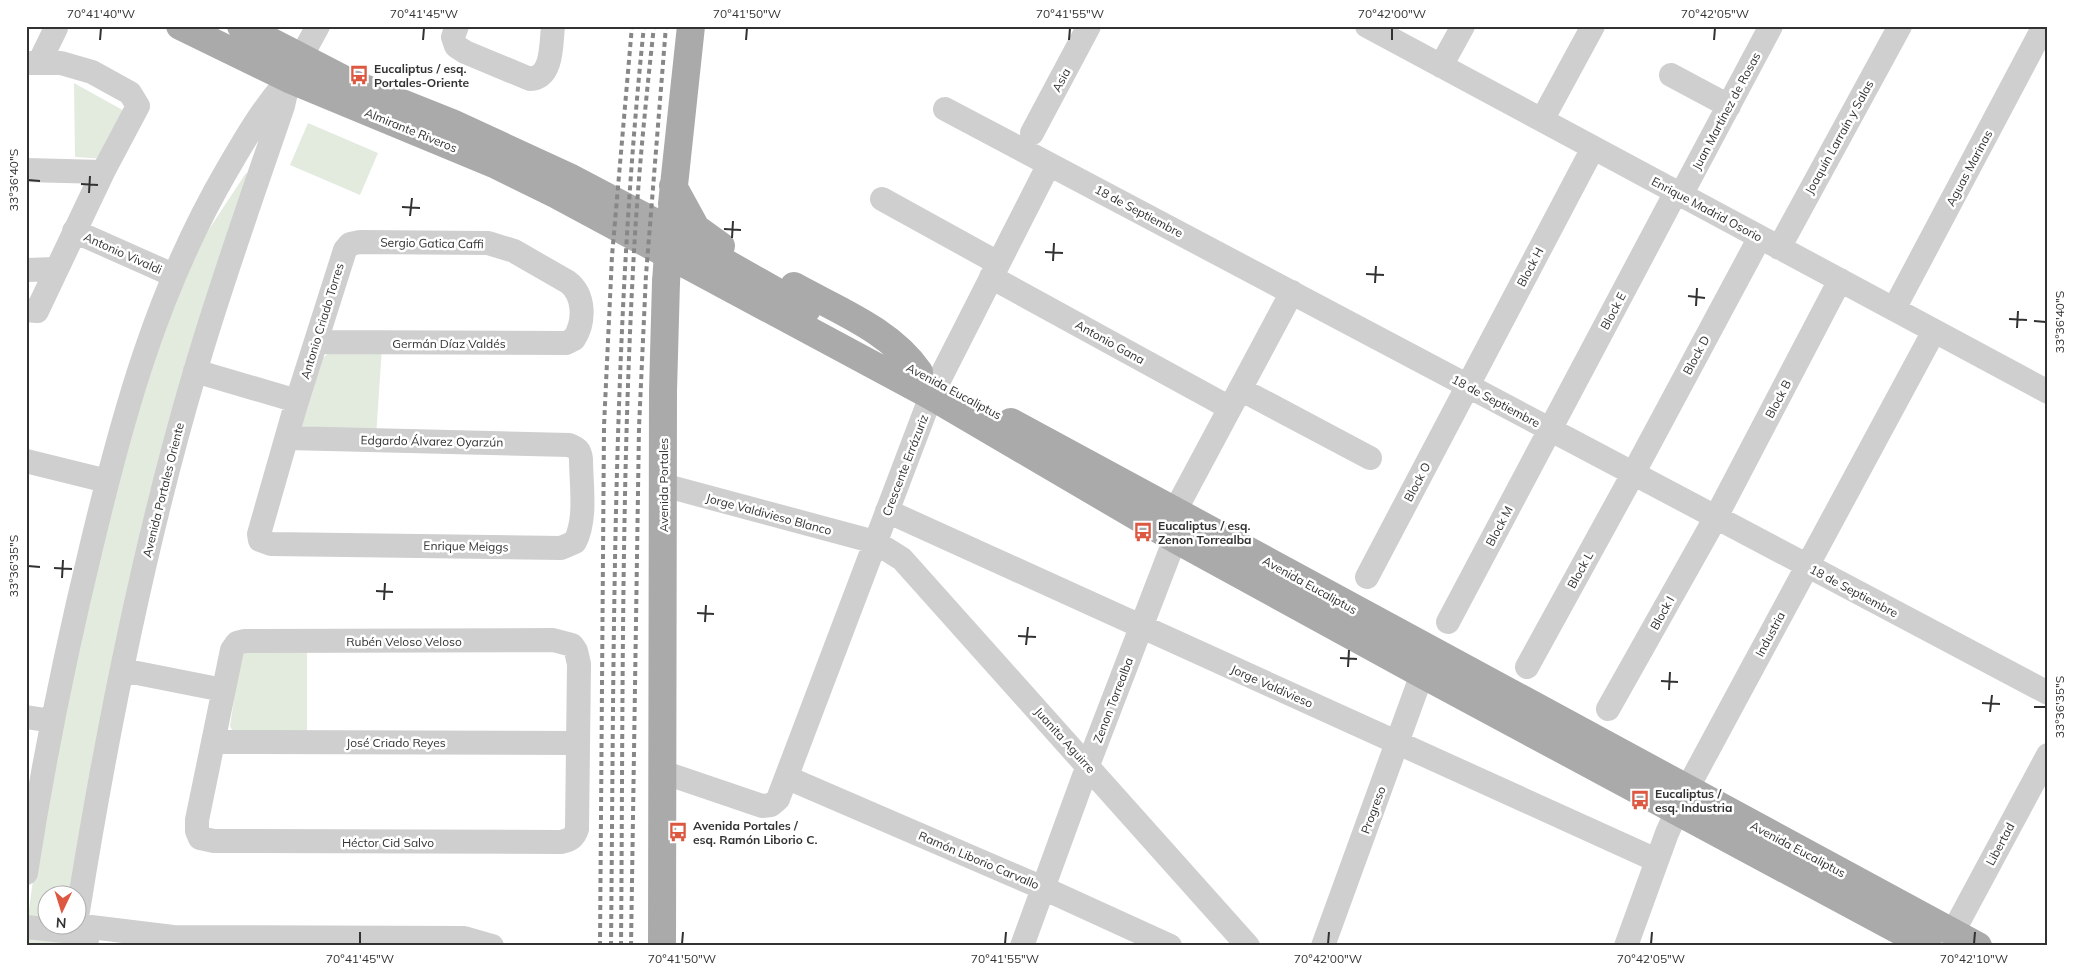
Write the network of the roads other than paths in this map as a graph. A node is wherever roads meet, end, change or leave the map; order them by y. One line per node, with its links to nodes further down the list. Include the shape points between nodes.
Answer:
1 (180, 26): 17 (main road, Almirante Riveros)
2 (241, 26): 17 (main road, Almirante Riveros)
3 (318, 26): 17 (street, Avenida Portales Oriente)
4 (457, 26): 5 (street, via 453,37 456,46 465,52 537,79 549,61)
5 (553, 26)
6 (691, 26): 29 (main road, Avenida Portales)
7 (1089, 26): 22 (street, Asia)
8 (1367, 26): 16 (street, Enrique Madrid Osorio)
9 (1463, 26): 16 (street)
10 (1593, 26): 21 (street)
11 (1900, 26): 34 (street, Joaquín Larraín y Salas)
12 (2044, 26): 42 (street, Aguas Marinas)
13 (1770, 27): 19 (street, Juan Martínez de Rosas)
14 (56, 28): 15 (street)
15 (33, 63): 28 (street, Antonio Vivaldi, via 61,63 92,72 130,93 138,106)
16 (1441, 66): 21 (street, Enrique Madrid Osorio)
17 (294, 68): 24 (street, Avenida Portales Oriente); 26 (street, Avenida Portales Oriente); 32 (main road, Almirante Riveros, via 555,194)
18 (1671, 76): 19 (street)
19 (1729, 106): 30 (street, Juan Martínez de Rosas)
20 (945, 109): 25 (street, 18 de Septiembre)
21 (1542, 120): 23 (street, Enrique Madrid Osorio)
22 (1032, 133)
23 (1593, 148): 30 (street, Enrique Madrid Osorio); 49 (street, Block H)
24 (237, 153): 26 (street, via 250,156); 39 (street, Avenida Portales Oriente)
25 (1049, 164): 38 (street, Crescente Errázuriz); 41 (street, 18 de Septiembre)
26 (262, 168): 47 (street, Avenida Portales Oriente)
27 (26, 170): 28 (street)
28 (103, 172): 33 (street, Antonio Vivaldi)
29 (673, 186): 32 (main road, Avenida Portales); 48 (main road, via 696,228 713,242 863,324 900,349)
30 (1679, 194): 34 (street, Enrique Madrid Osorio); 53 (street, Block E)
31 (882, 199): 38 (street, Antonio Gana)
32 (651, 223): 48 (main road, Avenida Eucaliptus); 60 (main road, Avenida Portales, bridge, via 666,282)
33 (74, 231): 36 (street, Antonio Vivaldi); 39 (street, Antonio Vivaldi)
34 (1769, 242): 40 (street, Enrique Madrid Osorio); 58 (street, Block D)
35 (350, 244): 45 (street, Sergio Gatica Caffi, via 472,243 498,245 514,251 575,288 581,309); 46 (street, Antonio Criado Torres, via 345,250)
36 (55, 269): 37 (street); 43 (street, Antonio Vivaldi)
37 (26, 270)
38 (994, 270): 48 (street, Crescente Errázuriz); 51 (street, Antonio Gana)
39 (173, 275): 59 (street, Avenida Portales Oriente, via 136,375)
40 (1840, 280): 42 (street, Enrique Madrid Osorio); 63 (street, Block B)
41 (1292, 292): 49 (street, 18 de Septiembre); 51 (street)
42 (1894, 309): 44 (street, Enrique Madrid Osorio)
43 (31, 310)
44 (1934, 331): 50 (street, Enrique Madrid Osorio); 67 (street, Industria)
45 (578, 333): 46 (street, Germán Díaz Valdés, via 574,340 555,344)
46 (316, 342): 52 (street, Antonio Criado Torres)
47 (195, 371): 52 (street); 72 (street, Avenida Portales Oriente, via 152,533)
48 (929, 383): 61 (main road, Avenida Eucaliptus); 62 (street, Crescente Errázuriz); 64 (main road, Avenida Eucaliptus)
49 (1468, 386): 53 (street, 18 de Septiembre); 68 (street, Block O)
50 (2048, 392)
51 (1235, 398): 56 (street, Antonio Gana); 61 (street)
52 (297, 401): 54 (street, Antonio Criado Torres)
53 (1550, 429): 58 (street, 18 de Septiembre); 69 (street, Block M)
54 (287, 438): 55 (street, Edgardo Álvarez Oyarzún); 65 (street, Antonio Criado Torres, via 259,534)
55 (576, 447): 65 (street, Enrique Meiggs, via 581,459 581,522 575,542 570,546 271,544)
56 (1370, 458)
57 (26, 461): 59 (street)
58 (1633, 474): 63 (street, 18 de Septiembre); 71 (street, Block L)
59 (107, 481): 78 (street, Avenida Portales Oriente)
60 (663, 485): 66 (street, Jorge Valdivieso Blanco); 84 (main road, Avenida Portales)
61 (1175, 511): 86 (main road, Avenida Eucaliptus)
62 (887, 512): 66 (street, Crescente Errázuriz); 70 (street, Jorge Valdivieso)
63 (1716, 517): 67 (street, 18 de Septiembre); 76 (street, Block I)
64 (1175, 538): 70 (street, Zenon Torrealba); 73 (main road, Avenida Eucaliptus)
65 (260, 540)
66 (875, 542): 83 (street, Juanita Aguirre, via 902,559); 85 (street, Crescente Errázuriz)
67 (1807, 566): 75 (street, 18 de Septiembre); 86 (street, Industria)
68 (1367, 577)
69 (1448, 622)
70 (1141, 627): 81 (street, Jorge Valdivieso); 83 (street, Zenon Torrealba)
71 (1527, 667)
72 (122, 670): 74 (street); 89 (street, Avenida Portales Oriente)
73 (1422, 674): 81 (street, Progreso); 86 (main road, Avenida Eucaliptus)
74 (223, 690): 79 (street); 80 (street, Rubén Veloso Veloso, via 232,650 237,643 245,641 553,640 572,645 576,651 579,664)
75 (2048, 693)
76 (1608, 709)
77 (26, 717): 78 (street)
78 (52, 721): 88 (street, Avenida Portales Oriente)
79 (214, 742): 80 (street, José Criado Reyes); 80 (street, Héctor Cid Salvo, via 198,820 200,838 214,841 561,842 575,836 577,828)
80 (578, 743)
81 (1398, 743): 87 (street, Jorge Valdivieso); 100 (street, Progreso)
82 (2048, 755): 92 (street, Libertad)
83 (1088, 765): 90 (street, Zenon Torrealba); 99 (street, Juanita Aguirre)
84 (662, 772): 85 (street, Crescente Errázuriz, via 762,806 778,800); 96 (main road, Avenida Portales)
85 (788, 778): 90 (street, Ramón Liborio Carvallo)
86 (1682, 800): 87 (street, Industria); 92 (main road, Avenida Eucaliptus); 102 (main road, Avenida Eucaliptus)
87 (1656, 860): 101 (street, Industria)
88 (26, 873)
89 (83, 884)
90 (1043, 888): 97 (street, Zenon Torrealba); 98 (street, Ramón Liborio Carvallo)
91 (88, 927): 95 (street, via 173,937 464,938)
92 (1953, 932): 103 (main road, Avenida Eucaliptus)
93 (82, 934): 94 (street, via 92,942)
94 (114, 946)
95 (492, 946)
96 (662, 946)
97 (1022, 946)
98 (1170, 946)
99 (1248, 946)
100 (1322, 946)
101 (1626, 946)
102 (1928, 946)
103 (1978, 946)

